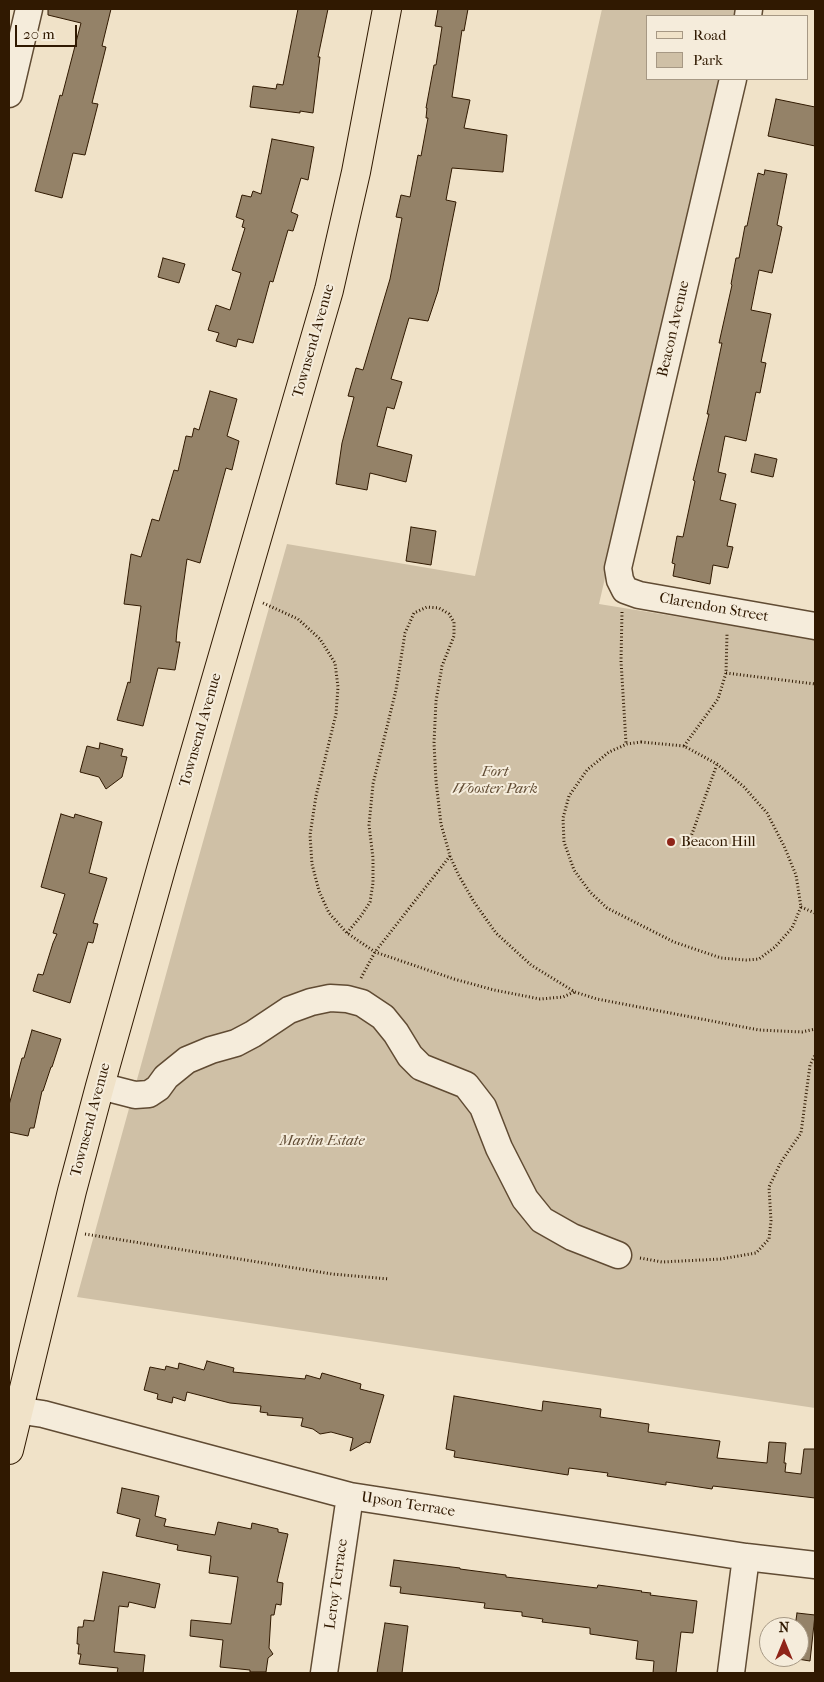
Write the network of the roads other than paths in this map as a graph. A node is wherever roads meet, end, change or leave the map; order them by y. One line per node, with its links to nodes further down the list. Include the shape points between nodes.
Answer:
1 (29, 9): 4 (street)
2 (386, 9): 7 (main road, Townsend Avenue, via 337,257)
3 (733, 80): 5 (street, Beacon Avenue, via 618,568)
4 (9, 94)
5 (622, 585): 6 (street, Clarendon Street, via 640,596)
6 (815, 626)
7 (100, 1086): 8 (street, via 135,1096 149,1094 187,1060 236,1043 289,1010 330,998 362,1003 382,1017 421,1067 466,1085 483,1107 525,1199 542,1220 572,1237); 9 (main road, Townsend Avenue)
8 (618, 1255)
9 (13, 1410): 10 (main road, Townsend Avenue); 11 (street, Upson Terrace, via 43,1414)
10 (9, 1450)
11 (350, 1496): 12 (street, Upson Terrace); 14 (street, Leroy Terrace)
12 (746, 1556): 13 (street, Upson Terrace); 15 (street)
13 (815, 1565)
14 (324, 1673)
15 (731, 1673)

